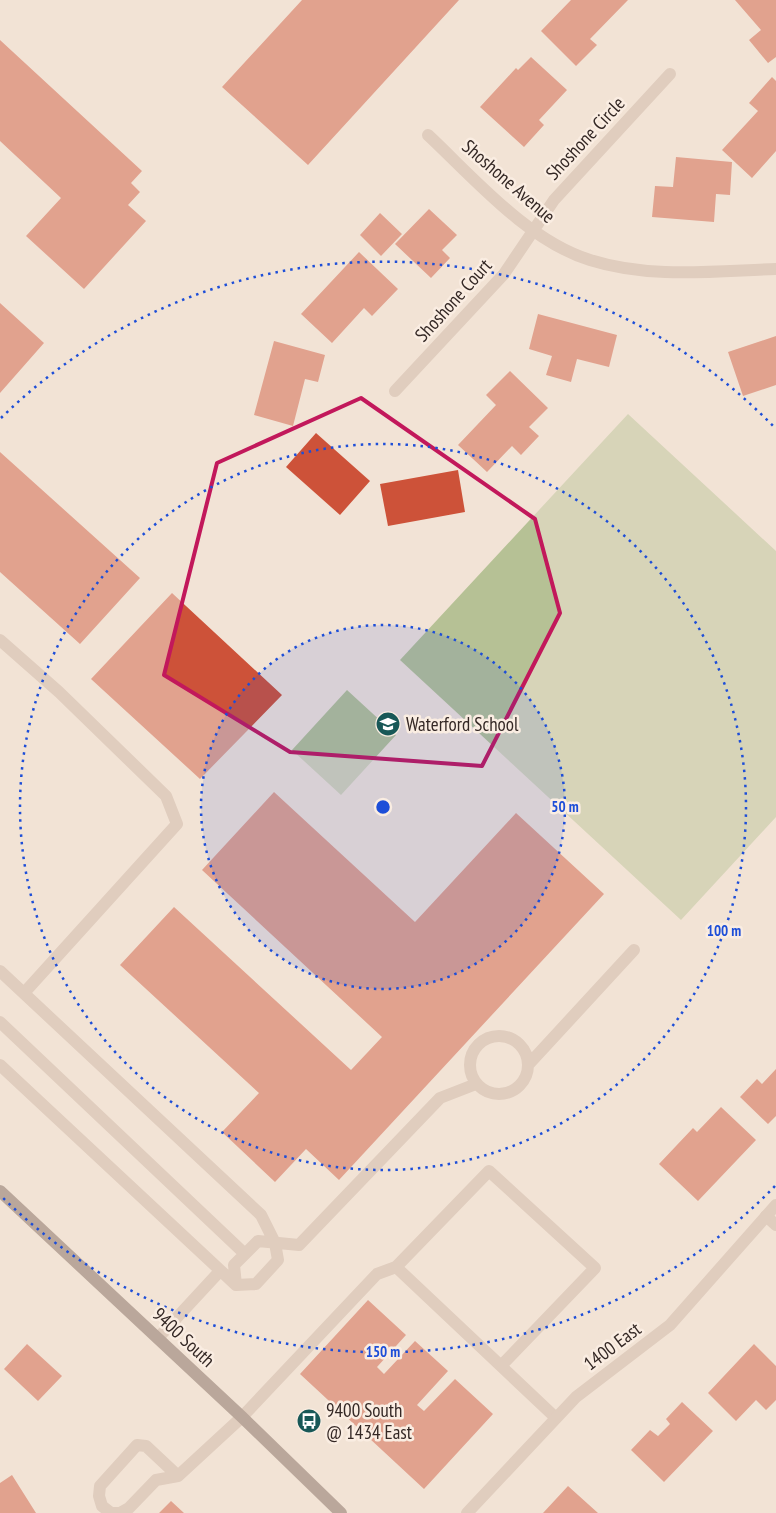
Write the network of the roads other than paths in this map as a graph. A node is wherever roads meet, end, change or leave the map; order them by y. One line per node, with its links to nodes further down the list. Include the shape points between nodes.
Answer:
1 (670, 74): 3 (street, Shoshone Circle, via 554,200)
2 (428, 135): 3 (street, Shoshone Avenue)
3 (534, 231): 4 (street, Shoshone Avenue, via 589,260 641,271); 5 (street, Shoshone Court, via 504,274)
4 (776, 269)
5 (395, 392)
6 (0, 640): 9 (street, via 60,692 166,796 177,824)
7 (634, 950): 11 (street)
8 (0, 971): 9 (street)
9 (24, 993): 18 (street, via 261,1215)
10 (0, 1022): 19 (street)
11 (529, 1064): 13 (street, via 524,1082 510,1093 491,1094); 13 (street, via 522,1046 515,1040 495,1036 485,1039 472,1054 470,1069)
12 (0, 1065): 21 (street)
13 (476, 1084): 18 (street, via 440,1098 299,1245)
14 (0, 1191): 23 (main road, 9400 South)
15 (776, 1205): 16 (street, 1400 East)
16 (766, 1216): 17 (street); 26 (street, 1400 East, via 670,1325 599,1378)
17 (776, 1225)
18 (275, 1243): 19 (street, via 258,1241); 22 (street, via 278,1260 256,1284)
19 (245, 1254): 22 (street, via 234,1265)
20 (396, 1267): 24 (street); 24 (street, via 490,1171 595,1268); 25 (street, via 376,1274)
21 (220, 1271): 22 (street); 23 (street)
22 (236, 1285)
23 (158, 1338): 25 (main road, 9400 South)
24 (501, 1366): 26 (street)
25 (242, 1417): 27 (street); 28 (main road, 9400 South)
26 (556, 1418): 29 (street, 1400 East)
27 (178, 1476): 27 (street, via 146,1446 137,1445 100,1486 102,1506 111,1513 120,1513 156,1480)
28 (341, 1513)
29 (467, 1513)

